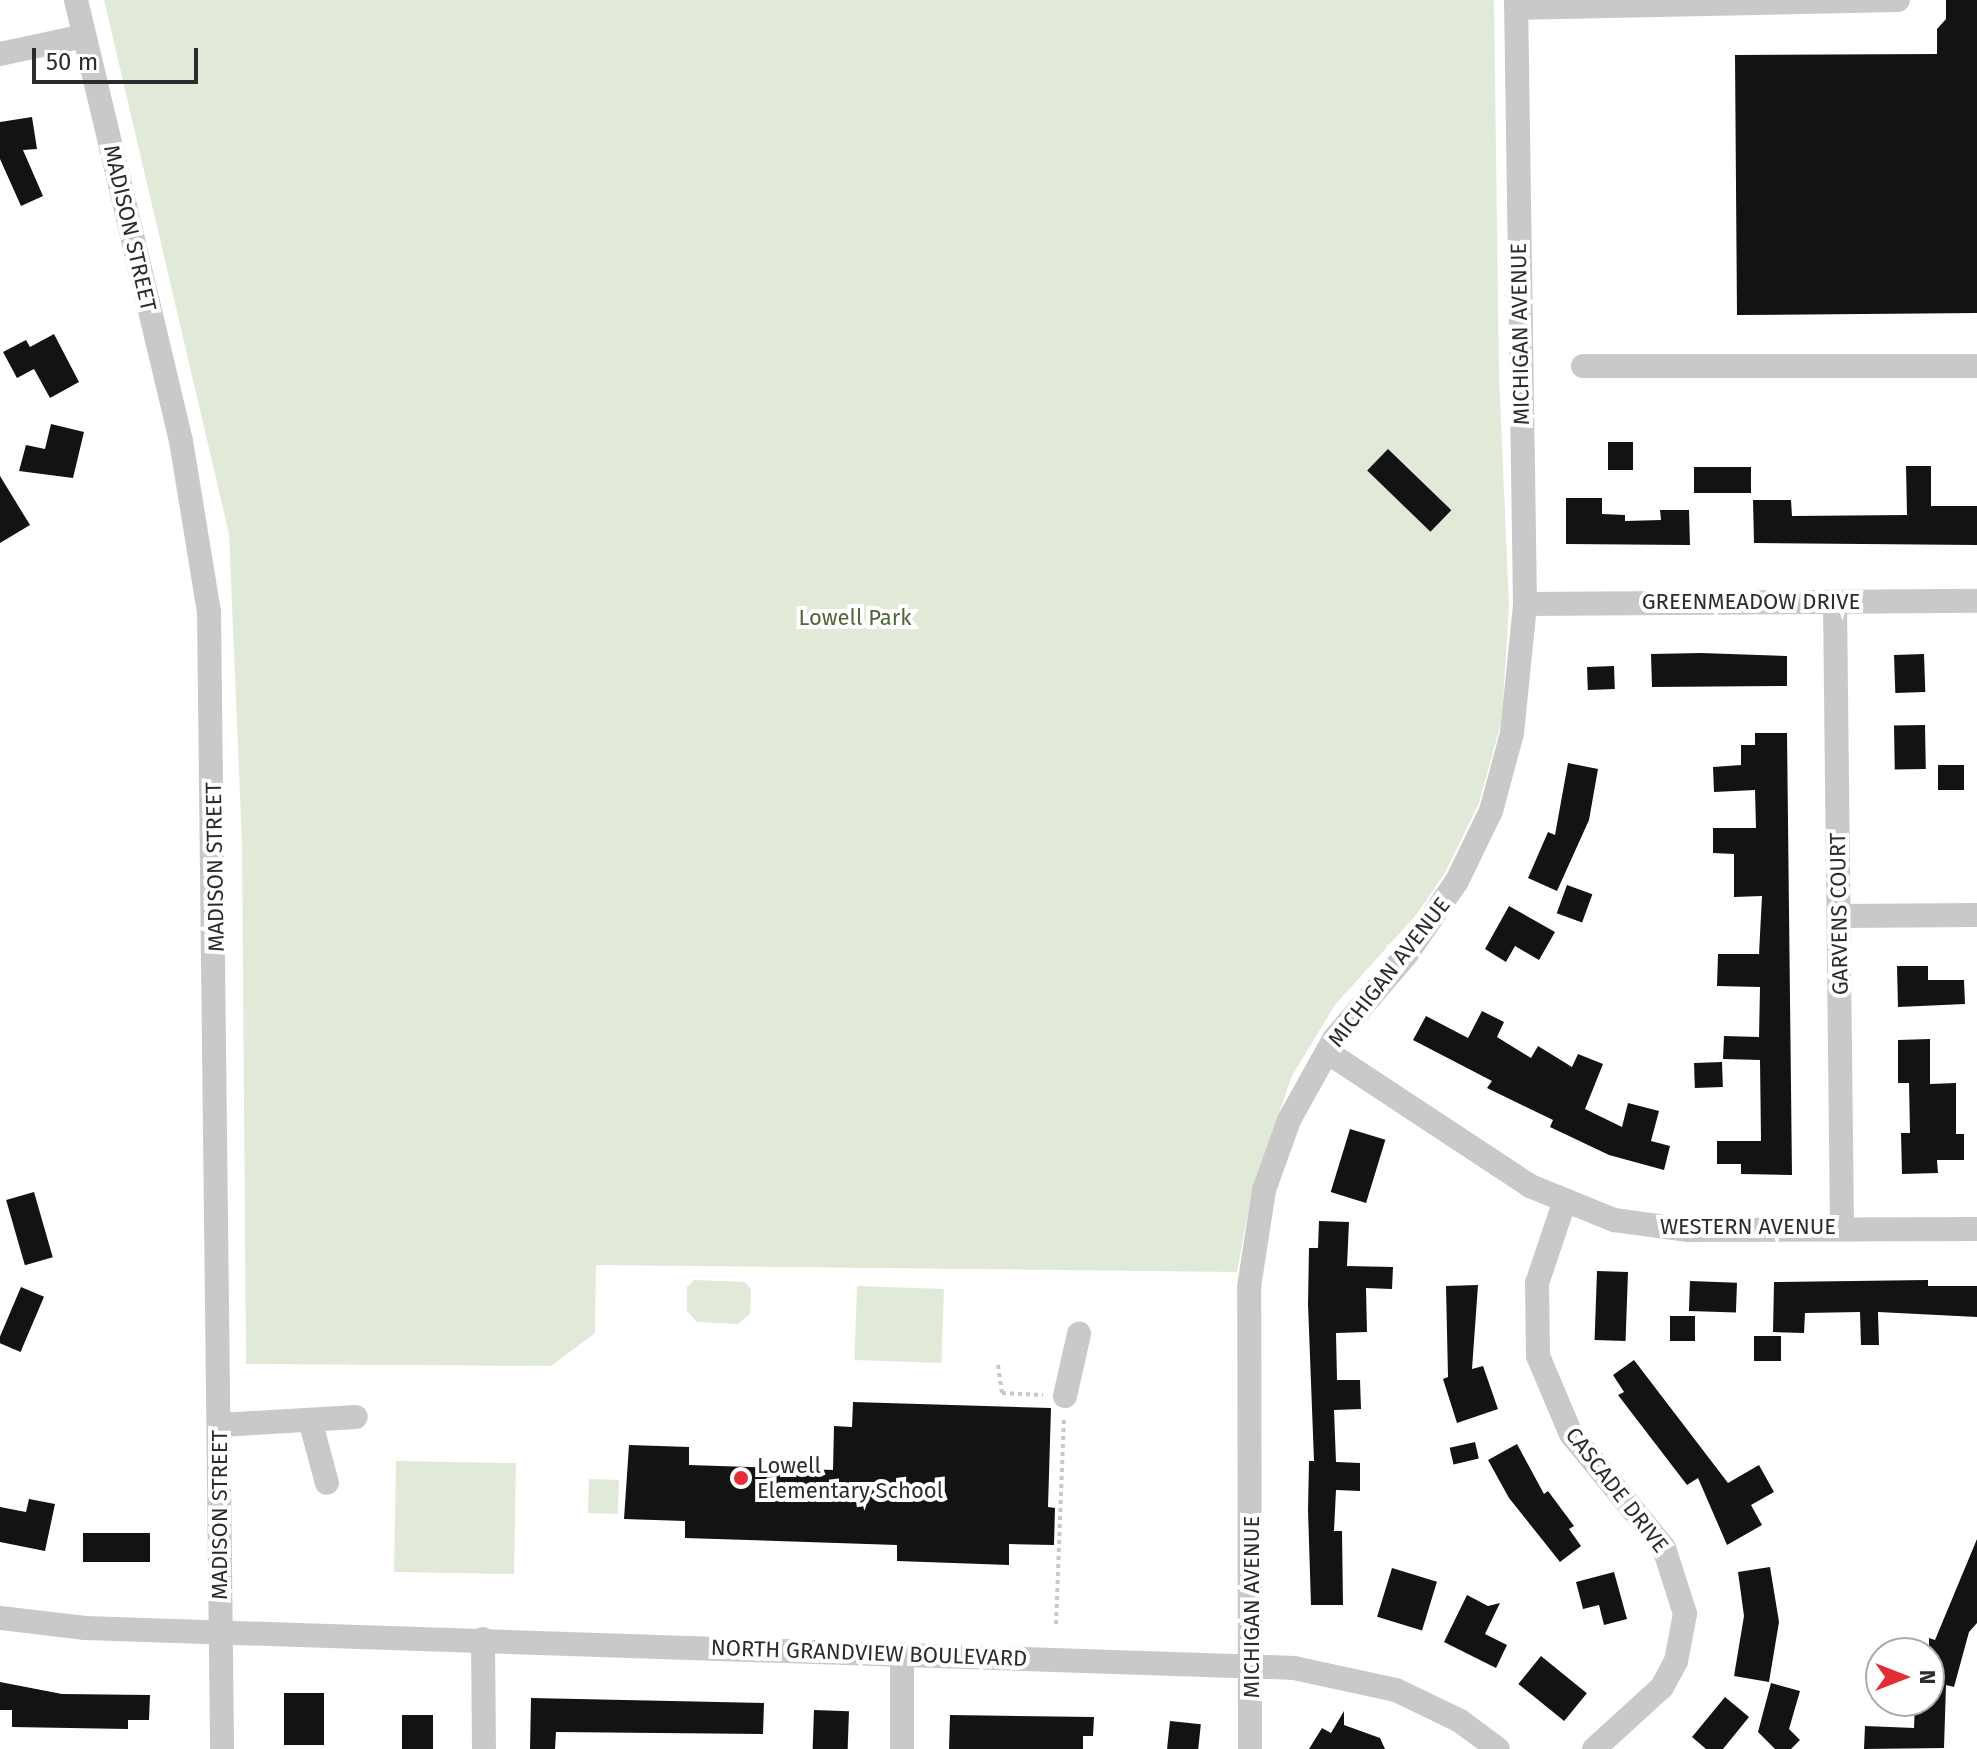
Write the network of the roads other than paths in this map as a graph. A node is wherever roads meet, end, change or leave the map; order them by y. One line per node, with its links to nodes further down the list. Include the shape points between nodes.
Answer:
1 (76, 0): 4 (street, MADISON STREET)
2 (1898, 0): 3 (street)
3 (1516, 4): 10 (street, MICHIGAN AVENUE)
4 (84, 36): 5 (street); 21 (street, MADISON STREET, via 184,454 209,612)
5 (0, 54)
6 (1583, 366): 7 (street)
7 (1977, 366)
8 (1977, 601): 9 (street, GREENMEADOW DRIVE)
9 (1835, 602): 10 (street, GREENMEADOW DRIVE); 12 (street, GARVENS COURT)
10 (1525, 604): 13 (street, MICHIGAN AVENUE, via 1512,733 1481,834 1443,904)
11 (1977, 915): 12 (street)
12 (1839, 916): 15 (street, GARVENS COURT)
13 (1327, 1052): 14 (street, WESTERN AVENUE, via 1470,1149); 27 (street, MICHIGAN AVENUE, via 1275,1151 1251,1259)
14 (1564, 1203): 15 (street, WESTERN AVENUE, via 1662,1228); 33 (street, CASCADE DRIVE, via 1537,1283 1538,1356 1571,1434 1664,1548 1685,1614 1676,1661 1662,1687)
15 (1842, 1227): 16 (street, WESTERN AVENUE)
16 (1977, 1229)
17 (1079, 1334): 18 (street)
18 (1065, 1396)
19 (356, 1417): 20 (street)
20 (310, 1420): 21 (street); 22 (street)
21 (220, 1425): 24 (street, MADISON STREET)
22 (327, 1483)
23 (0, 1618): 24 (street, NORTH GRANDVIEW BOULEVARD, via 85,1628)
24 (221, 1630): 25 (street, NORTH GRANDVIEW BOULEVARD); 28 (street, MADISON STREET)
25 (483, 1639): 26 (street, NORTH GRANDVIEW BOULEVARD); 29 (street)
26 (902, 1654): 27 (street, NORTH GRANDVIEW BOULEVARD); 30 (street)
27 (1252, 1667): 31 (street, MICHIGAN AVENUE); 32 (street, NORTH GRANDVIEW BOULEVARD, via 1326,1672 1375,1683 1460,1721)
28 (222, 1749)
29 (484, 1749)
30 (902, 1749)
31 (1250, 1749)
32 (1498, 1749)
33 (1594, 1749)

